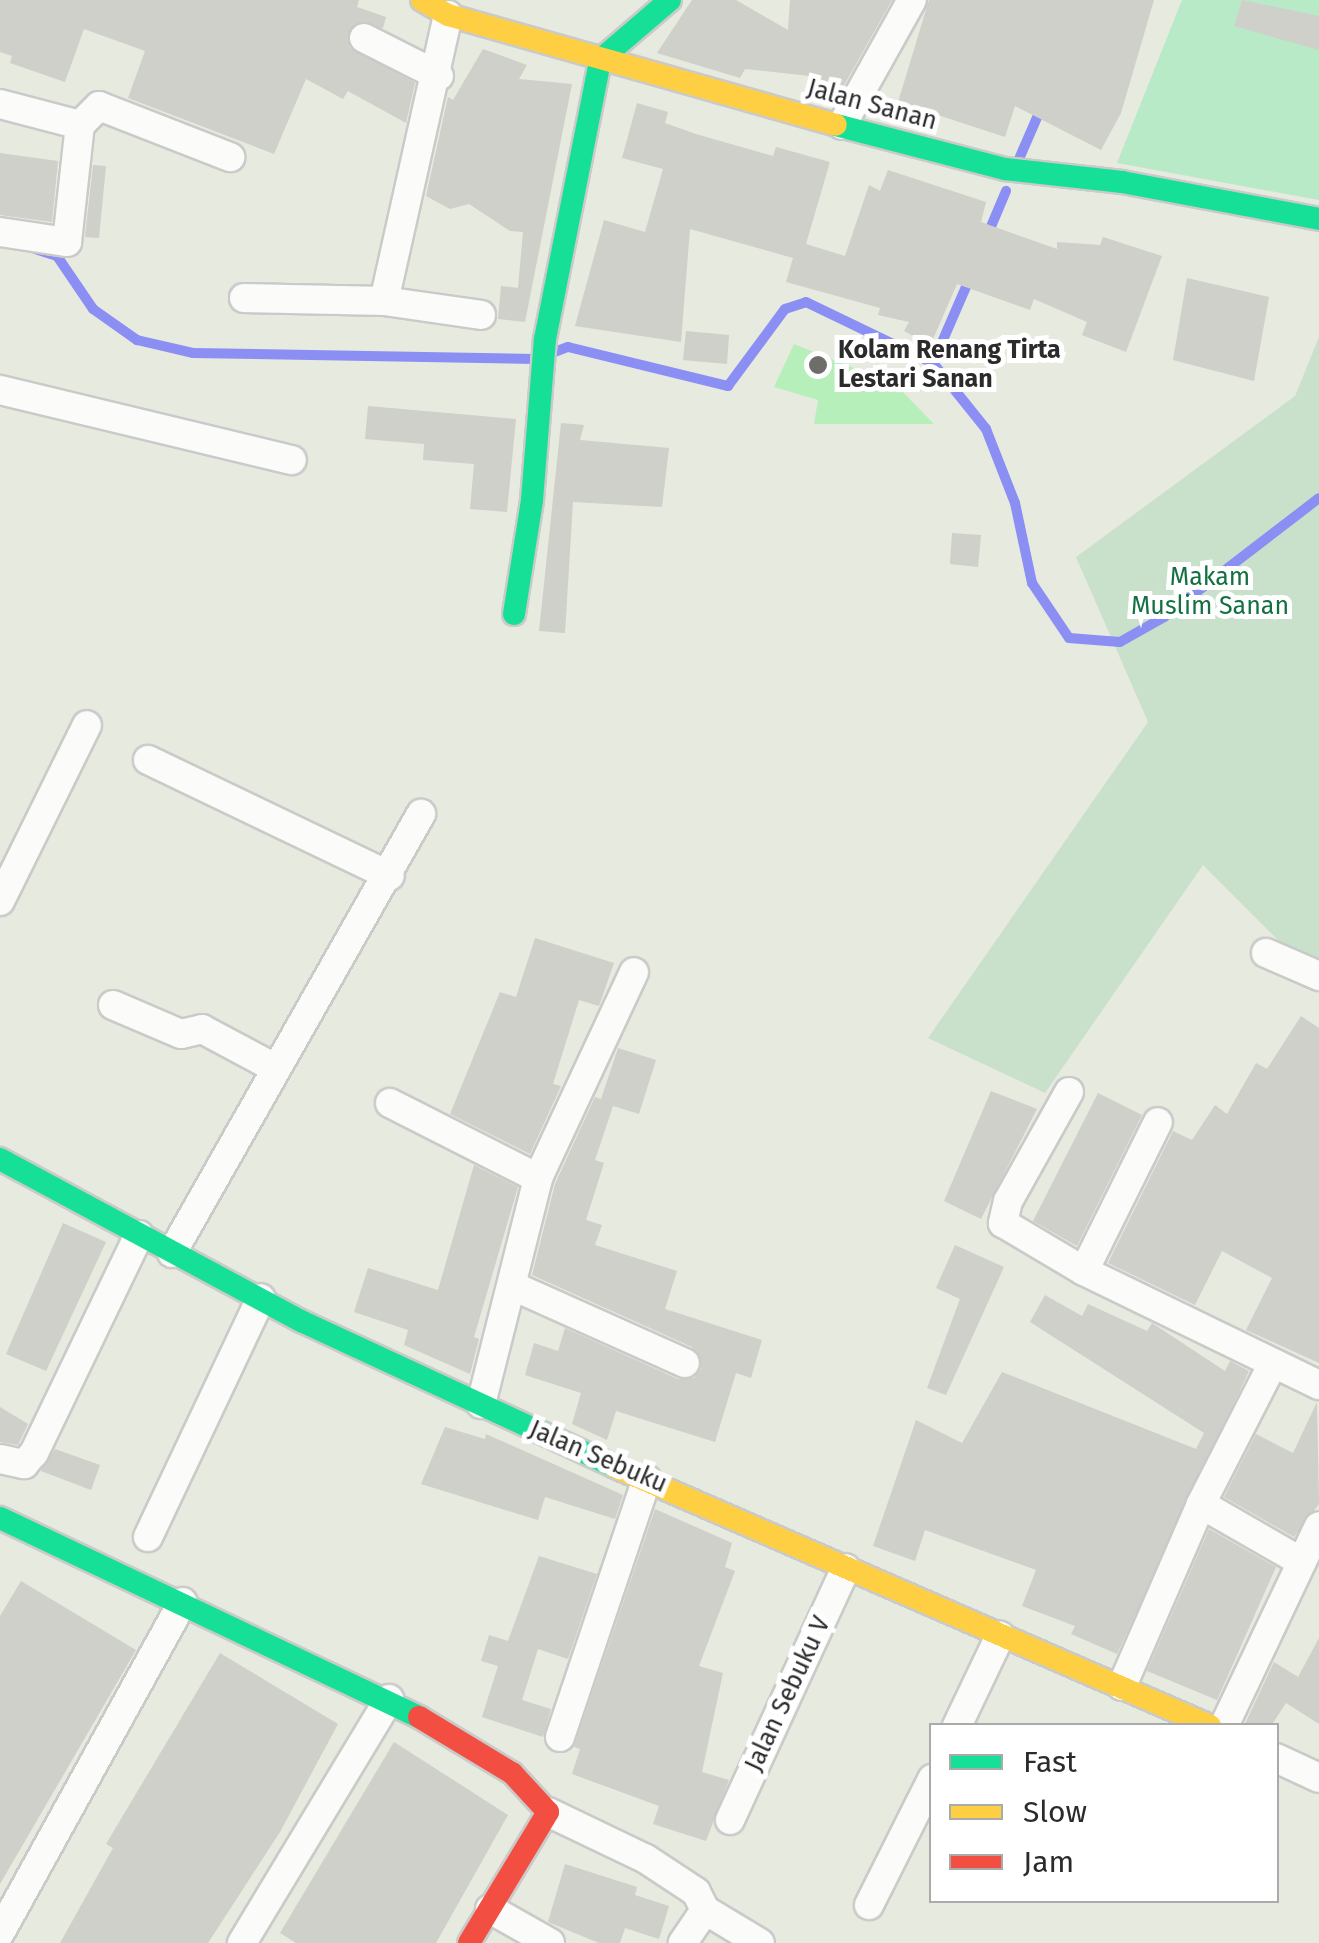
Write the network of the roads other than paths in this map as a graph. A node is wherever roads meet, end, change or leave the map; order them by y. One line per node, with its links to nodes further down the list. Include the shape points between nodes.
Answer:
1 (422, 0): 4 (street, Jalan Sanan)
2 (670, 0): 6 (street)
3 (912, 0): 9 (street)
4 (448, 15): 6 (street, Jalan Sanan); 7 (street)
5 (364, 38): 7 (street)
6 (600, 60): 9 (street, Jalan Sanan); 19 (street, via 545,339 532,500)
7 (439, 76): 15 (street)
8 (0, 104): 10 (street)
9 (842, 125): 12 (street, Jalan Sanan, via 1004,169 1122,182)
10 (80, 126): 11 (street, via 100,106); 13 (street, via 67,242)
11 (230, 157)
12 (1319, 219)
13 (0, 232)
14 (244, 298): 15 (street)
15 (384, 300): 16 (street)
16 (482, 315)
17 (0, 390): 18 (street)
18 (292, 460)
19 (514, 614)
20 (88, 725): 24 (street)
21 (148, 760): 23 (street)
22 (421, 814): 23 (street)
23 (390, 876): 29 (street)
24 (0, 900)
25 (1266, 953): 27 (street)
26 (634, 972): 34 (street)
27 (1319, 976)
28 (113, 1005): 29 (street, via 182,1034 202,1029)
29 (275, 1068): 36 (street)
30 (1069, 1092): 37 (street, via 1003,1223)
31 (390, 1102): 34 (street)
32 (1158, 1122): 37 (street)
33 (0, 1160): 35 (street, Jalan Sebuku)
34 (538, 1178): 38 (street)
35 (138, 1235): 36 (street, Jalan Sebuku); 44 (street, via 34,1453 24,1464)
36 (172, 1253): 39 (street, Jalan Sebuku)
37 (1084, 1272): 41 (street)
38 (515, 1286): 40 (street); 43 (street)
39 (261, 1298): 43 (street, Jalan Sebuku); 49 (street)
40 (685, 1362)
41 (1273, 1363): 42 (street); 46 (street)
42 (1319, 1385)
43 (482, 1404): 45 (street, Jalan Sebuku)
44 (0, 1459)
45 (647, 1479): 51 (street, Jalan Sebuku); 59 (street)
46 (1201, 1504): 50 (street); 54 (street)
47 (0, 1519): 52 (street)
48 (1319, 1526): 50 (street)
49 (148, 1537)
50 (1302, 1562): 58 (street)
51 (846, 1568): 53 (street, Jalan Sebuku); 64 (street, Jalan Sebuku V)
52 (183, 1602): 55 (street); 68 (street)
53 (1000, 1636): 54 (street, Jalan Sebuku); 56 (street)
54 (1122, 1686): 57 (street, Jalan Sebuku)
55 (389, 1698): 63 (street, via 512,1773); 69 (street)
56 (958, 1723)
57 (1203, 1723)
58 (1225, 1723)
59 (560, 1737)
60 (1279, 1759): 61 (street)
61 (1319, 1778)
62 (929, 1785): 65 (street)
63 (548, 1812): 66 (street); 67 (street, via 646,1859 696,1892)
64 (730, 1820)
65 (868, 1906)
66 (490, 1910): 70 (street); 71 (street)
67 (705, 1910): 72 (street); 73 (street)
68 (0, 1932)
69 (242, 1943)
70 (468, 1943)
71 (550, 1943)
72 (683, 1943)
73 (760, 1943)

